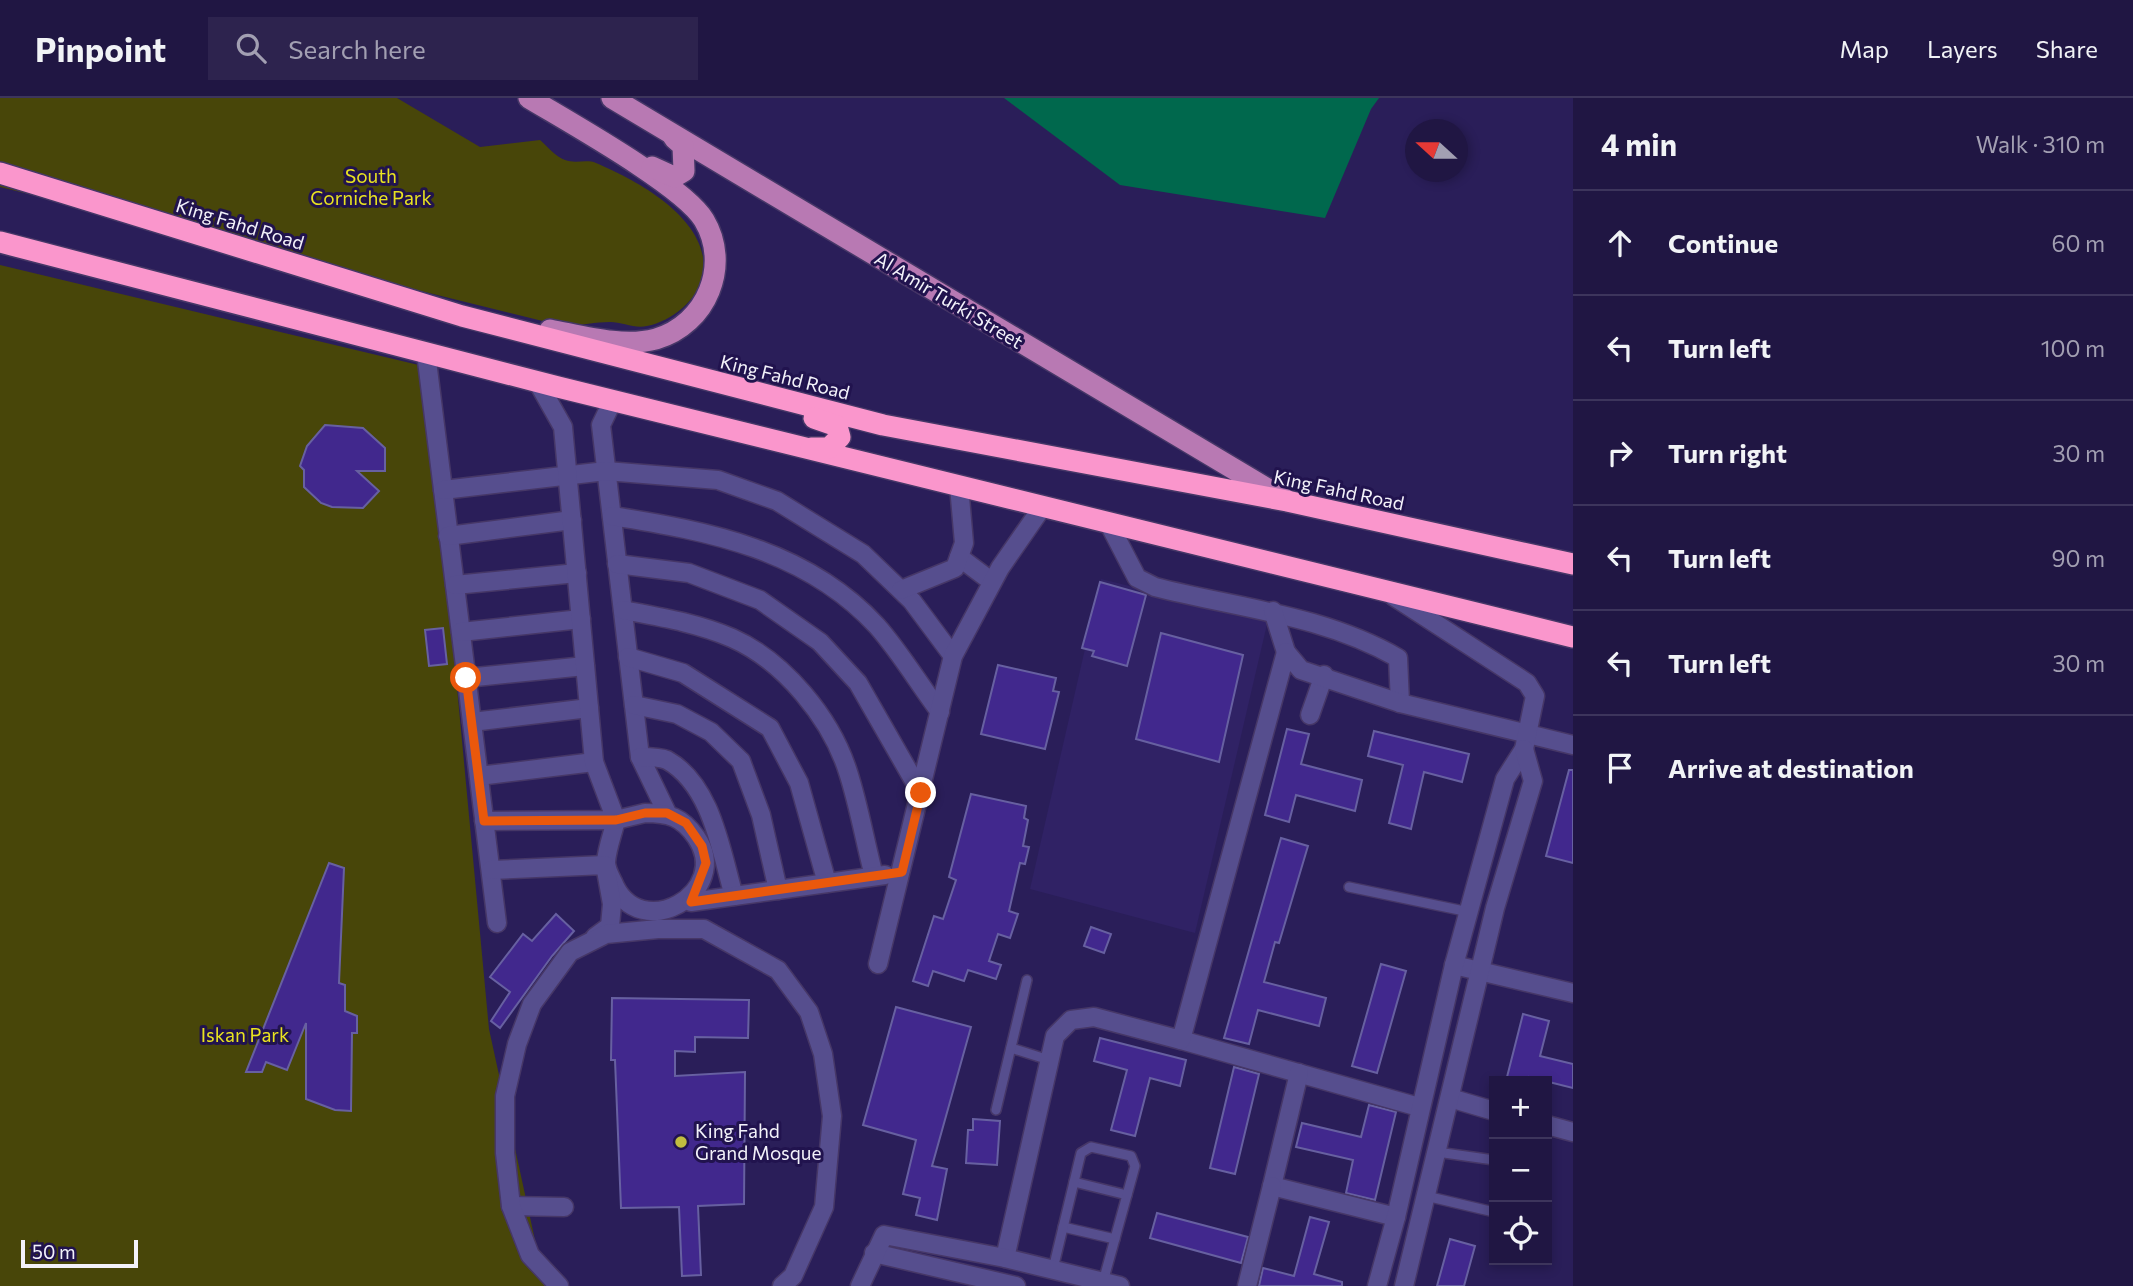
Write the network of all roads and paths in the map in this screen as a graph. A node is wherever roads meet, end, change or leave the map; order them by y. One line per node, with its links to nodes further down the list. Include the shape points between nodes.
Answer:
1 (529, 98): 4 (main road)
2 (612, 98): 3 (main road, Al Amir Turki Street)
3 (664, 130): 4 (main road, via 683,146 686,159 684,171 674,177); 19 (main road, Al Amir Turki Street)
4 (621, 155): 7 (main road, via 704,218 718,256 712,289 701,308 681,328 655,339 614,341)
5 (0, 173): 7 (highway, King Fahd Road)
6 (0, 242): 8 (highway)
7 (462, 316): 11 (highway, King Fahd Road)
8 (426, 353): 9 (highway); 18 (street)
9 (537, 382): 10 (highway); 16 (street, via 563,427)
10 (613, 400): 13 (highway); 15 (street, via 601,425)
11 (805, 405): 12 (highway, King Fahd Road); 13 (highway, via 812,417 837,426 840,437 829,448)
12 (883, 425): 14 (highway, via 858,429 853,440 855,451); 19 (highway, King Fahd Road)
13 (806, 448): 14 (highway)
14 (886, 468): 17 (highway)
15 (606, 471): 16 (street); 21 (street); 31 (street, via 718,480 777,501 863,554)
16 (568, 475): 18 (street); 22 (street)
17 (959, 486): 20 (highway); 25 (street, via 964,543)
18 (443, 490): 24 (street)
19 (1287, 501): 27 (highway, King Fahd Road)
20 (1043, 506): 23 (highway); 29 (street)
21 (612, 516): 26 (street); 47 (street, via 689,528 769,553 819,575 877,626)
22 (572, 520): 24 (street); 28 (street)
23 (1109, 524): 32 (highway); 34 (street, via 1137,578 1176,592)
24 (449, 536): 30 (street)
25 (959, 556): 29 (street); 31 (street, via 955,568)
26 (617, 564): 33 (street); 55 (street, via 690,573 760,600 820,642 858,683)
27 (1573, 564)
28 (576, 573): 30 (street); 35 (street)
29 (992, 581): 39 (street)
30 (454, 585): 36 (street)
31 (901, 590): 39 (street)
32 (1386, 591): 37 (highway); 50 (street, via 1527,683 1535,696)
33 (623, 610): 40 (street); 62 (street, via 677,620 733,639 775,666 822,716 848,770)
34 (1273, 611): 38 (street); 44 (street, via 1365,639 1398,658)
35 (581, 619): 36 (street); 41 (street)
36 (461, 632): 43 (street)
37 (1573, 637)
38 (1286, 652): 42 (street, via 1301,670); 78 (street)
39 (953, 656): 47 (street)
40 (628, 657): 45 (street); 63 (street, via 683,673 770,728 799,783)
41 (585, 666): 43 (street); 46 (street)
42 (1324, 676): 44 (street); 48 (street)
43 (466, 678): 49 (street)
44 (1400, 703): 50 (street)
45 (634, 705): 52 (street); 66 (street, via 677,714 711,732 741,761 761,815)
46 (589, 708): 49 (street); 53 (street)
47 (940, 712): 55 (street)
48 (1310, 715)
49 (472, 722): 54 (street)
50 (1526, 741): 51 (street); 69 (street, via 1505,779); 75 (street, via 1534,780 1495,908)
51 (1573, 745)
52 (640, 757): 56 (street); 67 (street, via 666,759 690,779 707,808)
53 (594, 762): 54 (street); 57 (street)
54 (479, 776): 58 (street)
55 (921, 793): 61 (street)
56 (667, 813): 57 (street); 64 (street, via 686,823 702,846 706,863)
57 (616, 820): 58 (street); 59 (street)
58 (484, 821): 60 (street)
59 (606, 865): 60 (street); 64 (street, via 619,899 642,912 678,907); 72 (street, via 610,926)
60 (491, 870): 70 (street)
61 (902, 872): 62 (street); 73 (street)
62 (874, 876): 63 (street)
63 (827, 883): 66 (street)
64 (700, 884): 68 (street)
65 (1349, 887): 69 (lane)
66 (778, 890): 67 (street)
67 (734, 896): 68 (street)
68 (691, 902): 71 (street)
69 (1469, 912): 74 (street)
70 (497, 923)
71 (704, 929): 72 (street, via 606,934); 105 (street, via 778,970 809,1012 823,1054 832,1116 824,1208 793,1276)
72 (580, 947): 94 (street, via 569,952 532,1004 517,1044 505,1096)
73 (877, 964)
74 (1454, 965): 75 (street); 83 (street)
75 (1481, 972): 77 (street); 82 (street)
76 (1027, 980): 79 (lane)
77 (1573, 993)
78 (1181, 1040): 80 (street, via 1094,1017 1071,1020 1055,1036); 81 (street)
79 (1011, 1048): 80 (lane); 84 (lane)
80 (1049, 1060): 101 (street)
81 (1298, 1073): 83 (street); 91 (street)
82 (1450, 1098): 85 (street); 88 (street)
83 (1419, 1107): 97 (street)
84 (996, 1110)
85 (1489, 1110)
86 (1552, 1126): 87 (street)
87 (1573, 1132)
88 (1437, 1152): 89 (lane); 93 (street)
89 (1489, 1159)
90 (1074, 1182): 92 (lane); 92 (lane, via 1085,1149 1131,1156 1135,1166); 98 (lane)
91 (1272, 1186): 97 (street); 108 (street)
92 (1127, 1195): 99 (lane)
93 (1426, 1196): 96 (lane); 110 (street)
94 (511, 1206): 95 (street); 104 (street, via 530,1255)
95 (564, 1207)
96 (1489, 1211)
97 (1396, 1217): 109 (street)
98 (1063, 1227): 99 (lane); 102 (lane)
99 (1115, 1239): 103 (lane)
100 (874, 1253): 101 (street, via 884,1236); 106 (street); 107 (street)
101 (1005, 1258): 102 (street)
102 (1053, 1269): 103 (street)
103 (1112, 1284)
104 (559, 1286)
105 (782, 1286)
106 (860, 1286)
107 (1016, 1286)
108 (1247, 1286)
109 (1377, 1286)
110 (1404, 1286)

